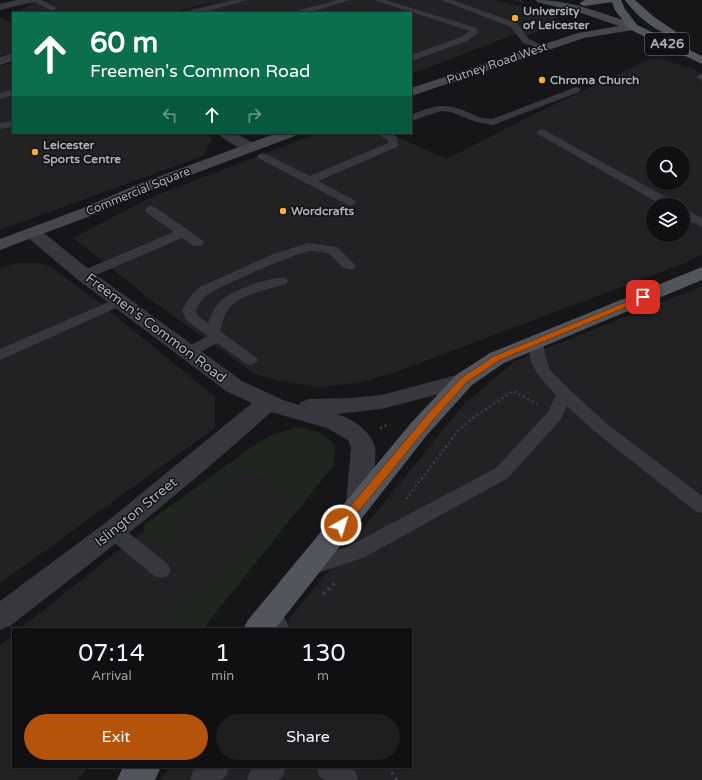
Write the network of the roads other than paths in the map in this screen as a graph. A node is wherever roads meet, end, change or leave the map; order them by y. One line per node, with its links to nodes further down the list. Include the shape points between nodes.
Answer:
1 (30, 0): 13 (street)
2 (35, 0): 14 (lane)
3 (243, 0): 15 (lane)
4 (346, 0): 16 (lane)
5 (378, 0): 25 (lane, via 474,30 474,33 464,39)
6 (445, 0): 23 (lane, via 514,25 526,41)
7 (541, 0): 18 (street)
8 (567, 0): 11 (street)
9 (609, 0): 11 (main road)
10 (630, 0): 19 (main road, A426)
11 (585, 3): 12 (street)
12 (618, 5): 18 (main road); 19 (main road); 20 (main road, A426)
13 (0, 8): 17 (street)
14 (53, 8)
15 (196, 12)
16 (303, 12)
17 (12, 14)
18 (608, 18): 20 (street); 21 (street, Putney Road West)
19 (652, 22): 22 (main road, A426)
20 (633, 27): 21 (street, Putney Road West); 27 (main road, A426)
21 (582, 35): 23 (street, Putney Road West)
22 (682, 37)
23 (542, 47): 30 (street, Putney Road West)
24 (12, 57): 26 (street)
25 (412, 58)
26 (0, 60)
27 (702, 60)
28 (576, 90): 32 (lane, via 493,122 485,122 442,108)
29 (12, 92): 31 (lane)
30 (412, 92)
31 (0, 96)
32 (412, 118)
33 (12, 124): 34 (lane)
34 (0, 126)
35 (542, 132): 41 (lane)
36 (227, 134): 39 (street)
37 (288, 134): 39 (street, Commercial Square)
38 (382, 134): 40 (lane, via 393,139 393,145)
39 (256, 152): 40 (lane); 46 (street, Commercial Square, via 142,188)
40 (311, 180): 42 (lane)
41 (659, 198)
42 (350, 202)
43 (151, 210): 47 (lane)
44 (690, 216): 45 (lane)
45 (702, 223)
46 (33, 233): 49 (street, Commercial Square); 52 (street, Freemen's Common Road)
47 (183, 233): 48 (lane); 52 (lane)
48 (198, 244)
49 (0, 245)
50 (349, 266): 55 (lane, via 332,250 308,247 276,258 205,290 191,303 189,311 192,318)
51 (702, 273): 56 (main road, Freemen's Common Road)
52 (84, 275): 54 (street, Freemen's Common Road)
53 (280, 281): 55 (lane, via 245,292 230,300 224,305)
54 (120, 302): 57 (street, Freemen's Common Road); 58 (lane)
55 (215, 334): 57 (lane); 59 (lane)
56 (536, 340): 60 (main road, Freemen's Common Road, via 497,358); 61 (lane, via 536,355 543,372)
57 (188, 352): 62 (street, Freemen's Common Road, via 234,386)
58 (0, 355)
59 (250, 360)
60 (464, 380): 62 (street, Freemen's Common Road, via 382,402 351,406); 63 (main road)
61 (564, 394): 64 (lane, via 600,426); 66 (lane, via 550,420 502,472 356,552)
62 (278, 405): 63 (street, Freemen's Common Road, via 334,421 357,436 363,448); 65 (street, Islington Street, via 239,428)
63 (359, 503): 66 (main road)
64 (702, 506)
65 (113, 531): 67 (lane); 68 (street, Islington Street)
66 (305, 569): 69 (main road)
67 (161, 570)
68 (0, 617)
69 (270, 623)
70 (143, 768): 74 (main road)
71 (216, 768): 75 (lane)
72 (273, 768): 76 (lane)
73 (329, 768): 77 (lane)
74 (134, 780)
75 (202, 780)
76 (259, 780)
77 (346, 780)

